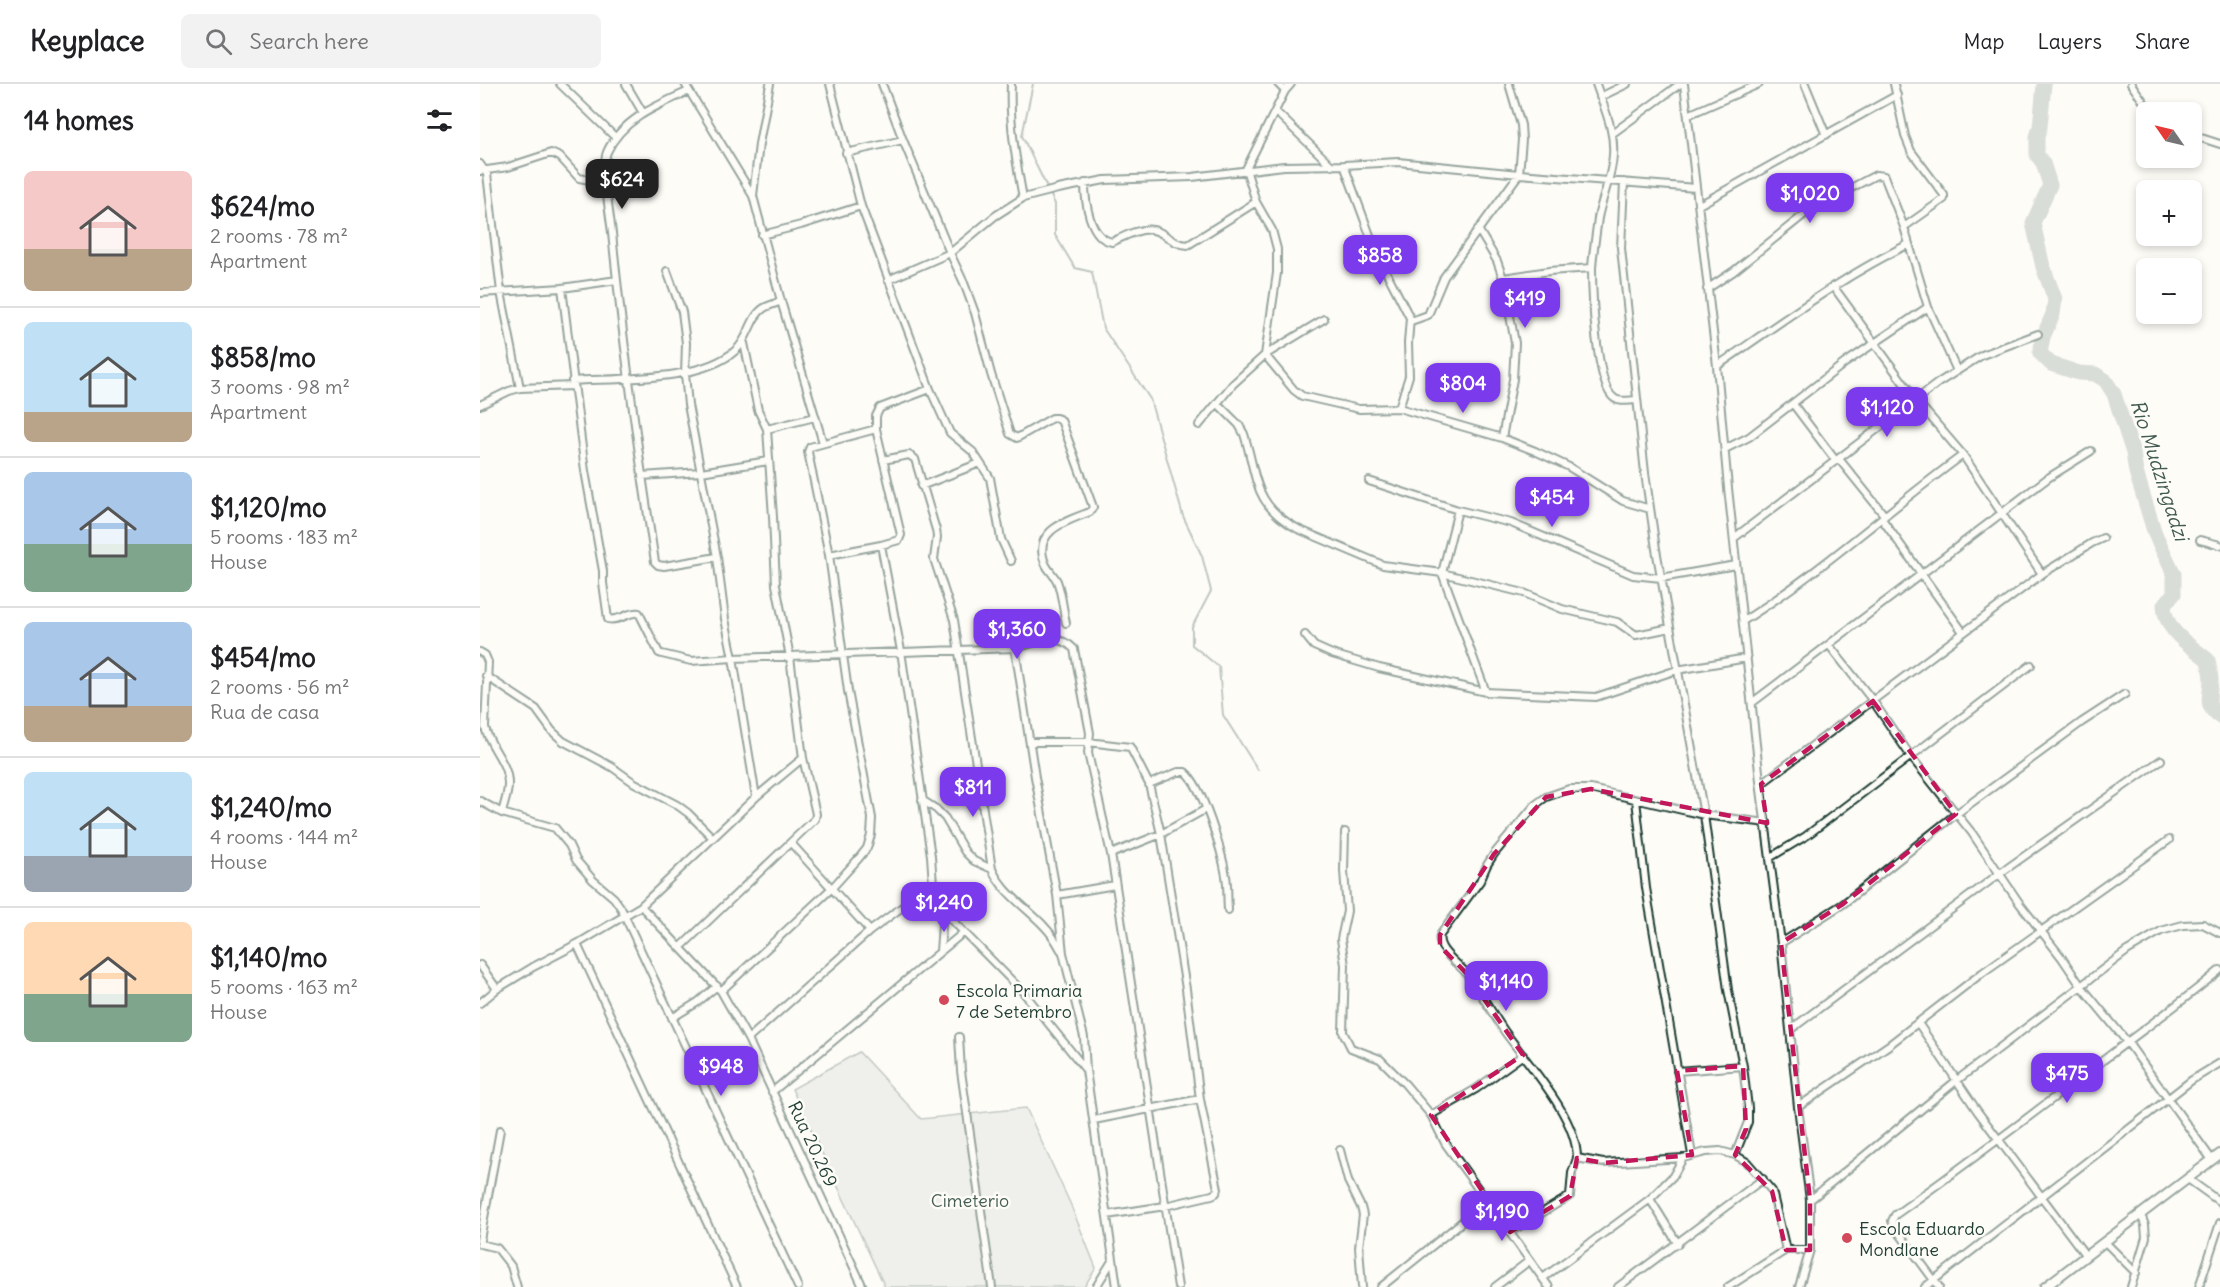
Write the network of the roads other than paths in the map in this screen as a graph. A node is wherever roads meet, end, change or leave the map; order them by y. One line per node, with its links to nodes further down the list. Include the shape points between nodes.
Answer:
1 (560, 84): 28 (street)
2 (626, 84): 24 (street)
3 (685, 84): 18 (street)
4 (770, 84): 44 (street)
5 (830, 84): 32 (street)
6 (882, 84): 30 (street)
7 (1011, 84): 45 (street, via 1009,108)
8 (1278, 84): 19 (street)
9 (1291, 84): 19 (street)
10 (1509, 84): 38 (street, via 1521,125)
11 (1596, 84): 21 (street)
12 (1627, 84): 21 (street)
13 (1682, 84): 25 (street); 26 (street)
14 (1759, 84): 25 (street)
15 (1805, 84): 27 (street)
16 (1894, 84): 20 (street)
17 (2131, 84): 22 (street)
18 (689, 91): 24 (street); 44 (street)
19 (1285, 91): 23 (street)
20 (1897, 95): 27 (street); 49 (street, via 1911,150 1944,195 1941,203)
21 (1600, 97): 26 (street)
22 (2144, 102)
23 (1275, 111): 35 (street); 37 (street)
24 (643, 113): 28 (street)
25 (1688, 116): 43 (street)
26 (1613, 133): 39 (street)
27 (1826, 135): 47 (street)
28 (615, 137): 41 (street, via 605,159)
29 (2202, 138): 31 (street)
30 (903, 140): 32 (street); 53 (street)
31 (2220, 144)
32 (846, 153): 48 (street)
33 (480, 164): 36 (street)
34 (1344, 165): 35 (street); 38 (street, via 1398,162); 67 (street, via 1377,254)
35 (1332, 166): 37 (street)
36 (483, 170): 41 (street, via 550,153 560,157 579,178); 62 (street)
37 (1246, 170): 42 (street); 46 (street)
38 (1519, 174): 39 (street); 50 (street)
39 (1608, 180): 40 (street); 54 (street)
40 (1624, 182): 43 (street); 79 (street, via 1621,248)
41 (607, 183): 57 (street)
42 (1085, 183): 45 (street); 46 (street, via 1085,205 1091,222 1102,237 1112,242 1148,229 1188,245)
43 (1696, 188): 47 (street)
44 (753, 196): 51 (street)
45 (1023, 198): 53 (street)
46 (1256, 202): 71 (street, via 1277,249)
47 (1699, 205): 61 (street)
48 (861, 206): 51 (street); 58 (street)
49 (1904, 227): 52 (street); 61 (street, via 1884,176 1876,175 1811,209)
50 (1478, 229): 56 (street); 67 (street, via 1444,277 1428,315)
51 (762, 235): 64 (street)
52 (1909, 244): 59 (street); 65 (street)
53 (950, 253): 58 (street); 120 (street, via 975,313 1010,434 1017,438 1052,418 1061,420 1093,507 1090,512 1053,528 1042,550 1056,580)
54 (1592, 268): 56 (street); 79 (street, via 1599,358 1607,391 1617,400)
55 (667, 271): 74 (street, via 682,312)
56 (1503, 278): 89 (street, via 1515,356)
57 (617, 280): 60 (street); 75 (street)
58 (888, 280): 78 (street)
59 (1833, 286): 70 (street); 72 (street)
60 (562, 288): 62 (street); 76 (street)
61 (1707, 289): 72 (street)
62 (501, 292): 63 (street); 77 (street)
63 (480, 293)
64 (781, 301): 69 (street, via 759,313); 85 (street)
65 (1928, 307): 70 (street); 73 (street)
66 (1324, 319): 71 (street)
67 (1411, 321): 84 (street, via 1408,381)
68 (2038, 334): 73 (street, via 1982,355)
69 (744, 343): 74 (street, via 711,367); 87 (street, via 758,410)
70 (1875, 343): 80 (street); 82 (street)
71 (1265, 355): 81 (street); 84 (street, via 1302,396 1359,409)
72 (1717, 366): 91 (street)
73 (1957, 371): 80 (street)
74 (685, 374): 75 (street); 98 (street)
75 (629, 377): 76 (street); 99 (street)
76 (572, 383): 77 (street); 131 (street, via 608,619 639,613 662,654 691,661)
77 (520, 388): 83 (street)
78 (930, 389): 88 (street, via 880,408); 97 (street, via 950,433 967,445)
79 (1636, 400): 102 (street)
80 (1916, 400): 93 (street); 95 (street)
81 (1217, 403): 86 (street); 115 (street, via 1239,425 1258,491 1266,505 1285,522 1383,565)
82 (1793, 404): 91 (street, via 1749,437); 95 (street)
83 (480, 405)
84 (1399, 408): 89 (street)
85 (815, 417): 87 (street); 90 (street)
86 (1199, 425)
87 (767, 429): 96 (street)
88 (876, 429): 90 (street); 94 (street)
89 (1502, 438): 102 (street, via 1569,467 1623,501)
90 (823, 443): 111 (street, via 810,447 808,452)
91 (1725, 449): 106 (street)
92 (2091, 452): 104 (street, via 2048,478)
93 (1963, 455): 104 (street); 105 (street)
94 (883, 460): 101 (street, via 915,459); 109 (street, via 901,535 899,540)
95 (1837, 460): 105 (street); 106 (street)
96 (768, 461): 98 (street); 130 (street, via 776,585)
97 (981, 463): 101 (street); 113 (street, via 992,484 1001,539)
98 (701, 472): 99 (street); 112 (street)
99 (642, 476): 112 (street, via 655,562 664,566)
100 (1369, 481): 103 (street)
101 (921, 486): 126 (street, via 936,530 934,559 954,620)
102 (1650, 509): 118 (street)
103 (1458, 510): 115 (street); 118 (street, via 1511,523 1633,575)
104 (2001, 515): 116 (street); 117 (street)
105 (1883, 518): 116 (street); 119 (street)
106 (1734, 538): 114 (street)
107 (2103, 538): 117 (street)
108 (2200, 540): 110 (street)
109 (881, 544): 111 (street); 127 (street)
110 (2220, 545)
111 (829, 555): 129 (street)
112 (717, 557): 131 (street)
113 (1011, 561)
114 (1736, 564): 118 (street); 119 (street)
115 (1442, 573): 121 (street, via 1617,622 1636,635); 136 (street)
116 (1922, 574): 122 (street); 124 (street)
117 (2042, 574): 122 (street)
118 (1661, 578): 121 (street)
119 (1743, 621): 132 (street)
120 (1066, 623)
121 (1670, 628): 134 (street)
122 (1963, 632): 138 (street)
123 (1305, 635): 136 (street, via 1314,646 1332,654)
124 (1829, 645): 138 (street); 139 (street)
125 (1016, 648): 126 (street); 140 (street); 141 (street, via 1057,638 1074,649 1090,733)
126 (958, 650): 127 (street); 163 (street)
127 (901, 651): 129 (street); 148 (street)
128 (480, 652): 135 (street, via 487,658)
129 (845, 656): 130 (street); 167 (street, via 872,818 867,848)
130 (790, 657): 131 (street); 142 (street)
131 (733, 658): 147 (street)
132 (1748, 658): 134 (street); 139 (street)
133 (2031, 665): 143 (street)
134 (1677, 670): 136 (street, via 1596,697); 153 (street)
135 (486, 676): 152 (street, via 487,737 503,765 509,786); 158 (street, via 536,709 563,741 677,805)
136 (1486, 692)
137 (2125, 694): 154 (street)
138 (1873, 701): 143 (street); 146 (street)
139 (1753, 702): 146 (street)
140 (1030, 742): 141 (street); 168 (street)
141 (1088, 742): 145 (street, via 1130,747); 161 (street)
142 (803, 758): 147 (street); 160 (street, via 816,814 811,825)
143 (1912, 758): 154 (street); 162 (street)
144 (2161, 760): 164 (street)
145 (1149, 784): 151 (street, via 1185,772); 157 (street)
146 (1761, 784): 155 (street)
147 (756, 797): 158 (street)
148 (922, 800): 163 (street, via 945,818 969,857); 165 (street)
149 (1636, 800): 153 (street); 194 (street, via 1582,788 1540,800 1494,854 1480,881 1440,935 1440,946 1466,973); 198 (street, via 1646,888)
150 (480, 801): 152 (street)
151 (1206, 809): 157 (street); 170 (street, via 1223,860)
152 (502, 813): 172 (street, via 555,828 576,860)
153 (1704, 814): 155 (street); 196 (street, via 1728,990)
154 (1956, 814): 164 (street); 177 (street, via 1843,904)
155 (1767, 823): 162 (street)
156 (1345, 832): 205 (street, via 1343,1032 1350,1048 1380,1059)
157 (1161, 834): 161 (street); 201 (street)
158 (712, 837): 169 (street)
159 (2169, 840): 174 (street)
160 (791, 843): 167 (street); 179 (street)
161 (1111, 854): 166 (street)
162 (1771, 857): 177 (street)
163 (992, 869): 181 (street, via 1006,890 1047,928)
164 (2000, 874): 174 (street); 190 (street)
165 (933, 884): 171 (street); 173 (street)
166 (1115, 885): 168 (street); 204 (street)
167 (832, 888): 173 (street); 185 (street)
168 (1057, 895): 181 (street)
169 (641, 906): 172 (street); 179 (street, Rua 20.269)
170 (1228, 910)
171 (943, 911): 175 (street); 180 (street)
172 (627, 916): 178 (street); 188 (street)
173 (870, 931): 192 (street)
174 (2042, 931): 184 (street); 189 (street)
175 (964, 932): 180 (street); 197 (street, via 1024,993)
176 (2220, 933): 184 (street, via 2203,924 2161,931)
177 (1781, 943): 190 (street)
178 (577, 944): 186 (street); 240 (street)
179 (681, 947): 185 (street, Rua 20.269)
180 (939, 952): 200 (street)
181 (1063, 953): 197 (street, via 1084,1037)
182 (480, 965): 186 (street)
183 (2220, 970): 193 (street)
184 (2081, 986): 193 (street); 199 (street)
185 (719, 988): 188 (street); 192 (street, Rua 20.269)
186 (497, 989): 187 (street)
187 (480, 1003)
188 (672, 1018): 241 (street)
189 (1918, 1023): 199 (street); 203 (street)
190 (1790, 1030): 203 (street)
191 (959, 1037): 243 (street)
192 (748, 1039): 200 (street, Rua 20.269)
193 (2128, 1044): 202 (street); 208 (street)
194 (1523, 1055): 205 (street); 213 (street, via 1566,1119 1575,1138)
195 (2220, 1063): 202 (street)
196 (1743, 1066): 198 (street); 212 (street, via 1748,1122)
197 (1086, 1070): 206 (street)
198 (1677, 1071): 211 (street)
199 (1956, 1081): 208 (street); 220 (street)
200 (772, 1092): 242 (street, Rua 20.269)
201 (1200, 1099): 204 (street); 223 (street, via 1218,1189 1212,1195)
202 (2169, 1099): 215 (street); 218 (street)
203 (1798, 1107): 220 (street)
204 (1150, 1108): 206 (street); 223 (street)
205 (1431, 1115): 221 (street, via 1445,1143)
206 (1094, 1120): 224 (street)
207 (500, 1130): 228 (street)
208 (1999, 1141): 218 (street); 238 (street, via 1895,1215 1892,1221)
209 (1340, 1150): 247 (street, via 1348,1181 1362,1207)
210 (2220, 1154): 215 (street)
211 (1692, 1155): 212 (street, via 1720,1151); 214 (street)
212 (1735, 1155): 216 (street)
213 (1577, 1158): 214 (street, via 1603,1162); 227 (street, via 1570,1196)
214 (1683, 1158): 219 (street, via 1673,1176)
215 (2212, 1160): 217 (street)
216 (1763, 1179): 230 (street); 231 (street, via 1772,1191)
217 (2188, 1179): 222 (street); 225 (street)
218 (2040, 1197): 233 (street); 238 (street)
219 (1650, 1199): 230 (street); 237 (street)
220 (1810, 1200): 232 (street)
221 (1488, 1201): 227 (street); 248 (street)
222 (2220, 1202)
223 (1165, 1206): 224 (street); 246 (street)
224 (1107, 1215): 234 (street)
225 (2141, 1215): 229 (street); 236 (street, via 2146,1237)
226 (2220, 1222): 258 (street)
227 (1510, 1233): 235 (street)
228 (480, 1242): 239 (street, via 497,1248 511,1266)
229 (2105, 1242): 233 (street); 236 (street)
230 (1678, 1244): 251 (street)
231 (1786, 1250): 232 (street); 252 (street)
232 (1810, 1250): 253 (street)
233 (2086, 1256): 256 (street)
234 (1112, 1261): 244 (street); 245 (street)
235 (1529, 1261): 237 (street); 249 (street)
236 (2136, 1273): 257 (street)
237 (1542, 1278): 250 (street)
238 (1934, 1280): 254 (street); 255 (street)
239 (517, 1287)
240 (737, 1287)
241 (798, 1287)
242 (863, 1287)
243 (992, 1287)
244 (1096, 1287)
245 (1117, 1287)
246 (1178, 1287)
247 (1362, 1287)
248 (1381, 1287)
249 (1495, 1287)
250 (1549, 1287)
251 (1618, 1287)
252 (1728, 1287)
253 (1799, 1287)
254 (1924, 1287)
255 (1939, 1287)
256 (2045, 1287)
257 (2131, 1287)
258 (2199, 1287)

